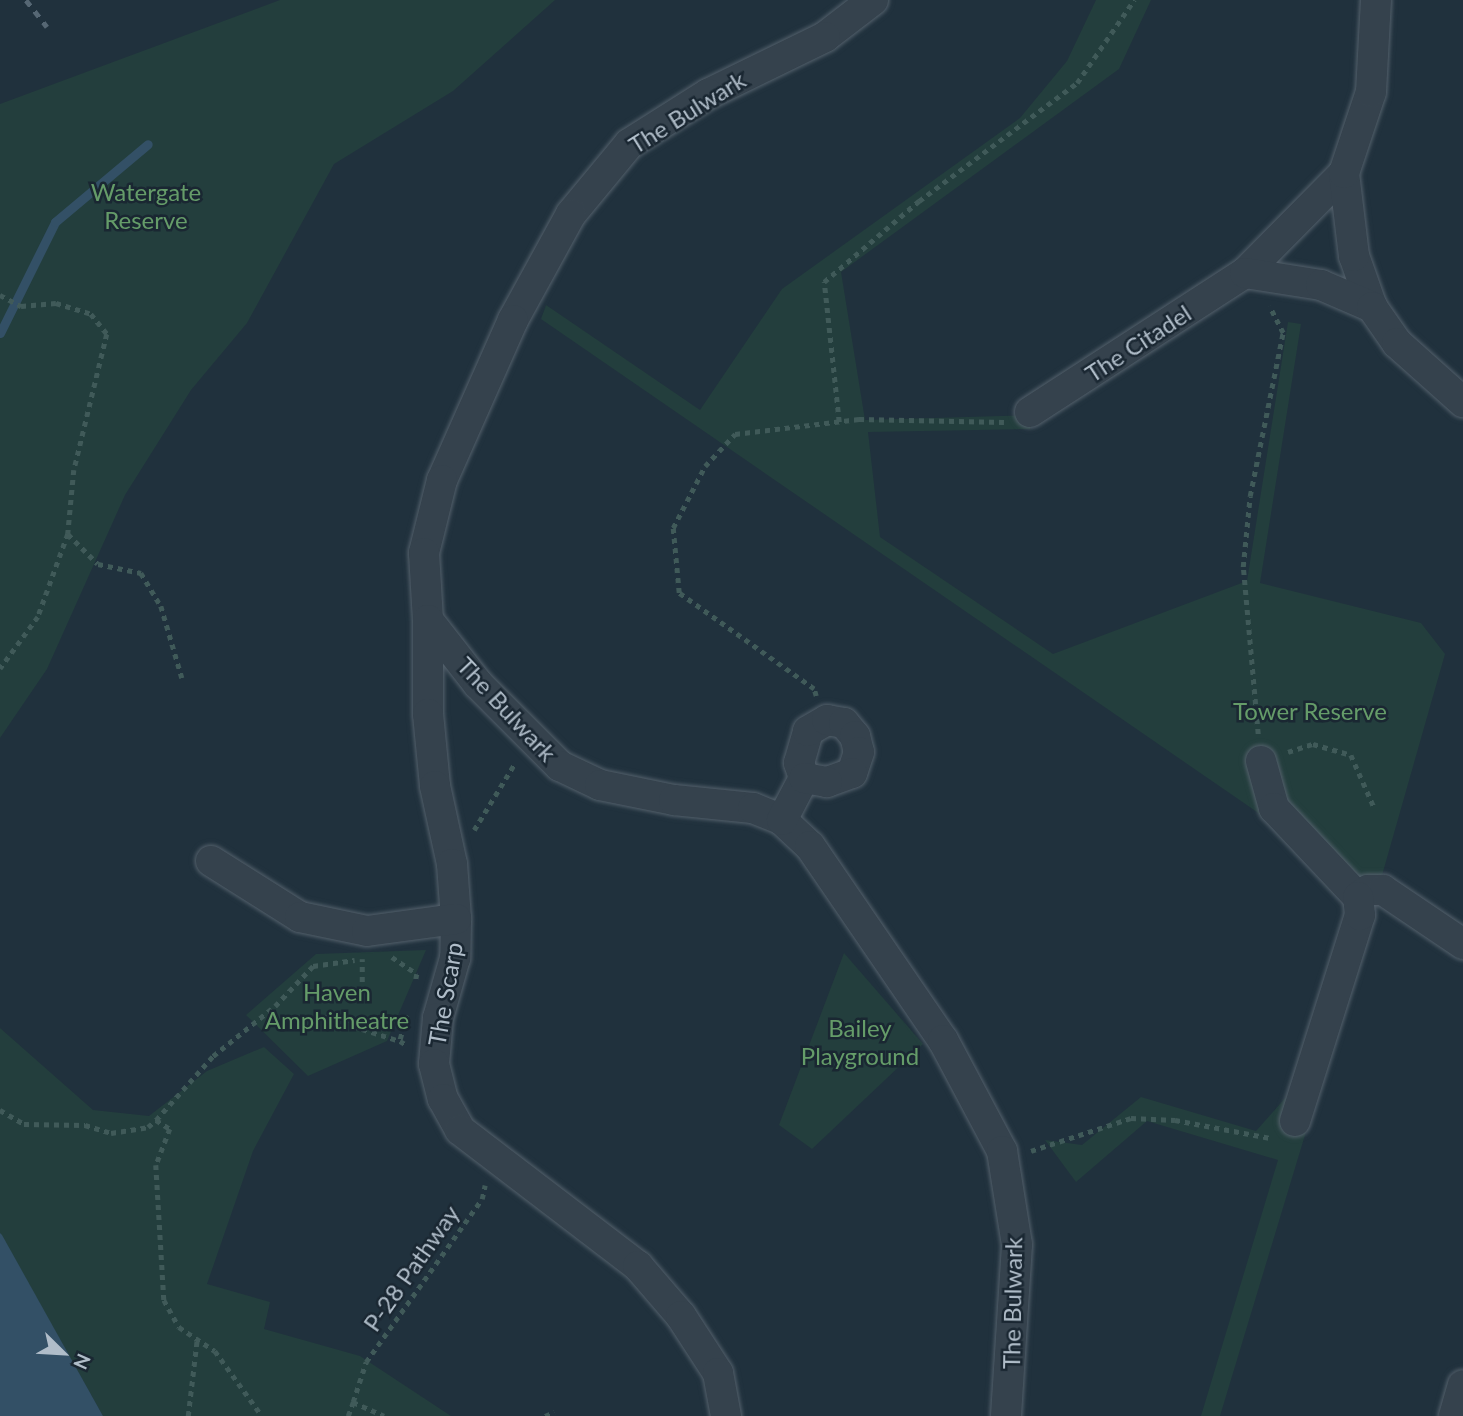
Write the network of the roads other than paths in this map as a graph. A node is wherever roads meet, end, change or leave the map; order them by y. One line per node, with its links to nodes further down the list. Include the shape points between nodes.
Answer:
1 (873, 0): 8 (street, The Bulwark, via 825,37 708,94 629,144 571,214 513,320 442,480 424,554)
2 (1376, 0): 3 (street, via 1371,92)
3 (1344, 173): 4 (street, The Citadel); 5 (street, via 1354,256)
4 (1250, 275): 5 (street, via 1321,285); 7 (street, The Citadel)
5 (1372, 307): 6 (street, via 1396,343)
6 (1463, 402)
7 (1030, 412)
8 (428, 620): 11 (street, The Bulwark, via 478,684 560,766 600,785 674,800 752,808); 14 (street, The Scarp, via 428,714)
9 (1261, 761): 13 (street, via 1274,808)
10 (804, 778): 10 (street, via 799,763 801,743 820,721 844,723 855,736 859,752 852,773 842,779); 11 (street)
11 (782, 820): 19 (street, The Bulwark, via 810,846 943,1040 1003,1160 1017,1245)
12 (211, 862): 14 (street, via 300,916 367,931)
13 (1358, 897): 15 (street, via 1368,890 1383,890); 16 (street, via 1360,915)
14 (456, 919): 18 (street, The Scarp, via 455,958 438,1018 434,1062 443,1099 460,1130 638,1266 681,1316 718,1373)
15 (1463, 944)
16 (1295, 1121)
17 (1463, 1385): 20 (street)
18 (726, 1416)
19 (1006, 1416)
20 (1454, 1416)

